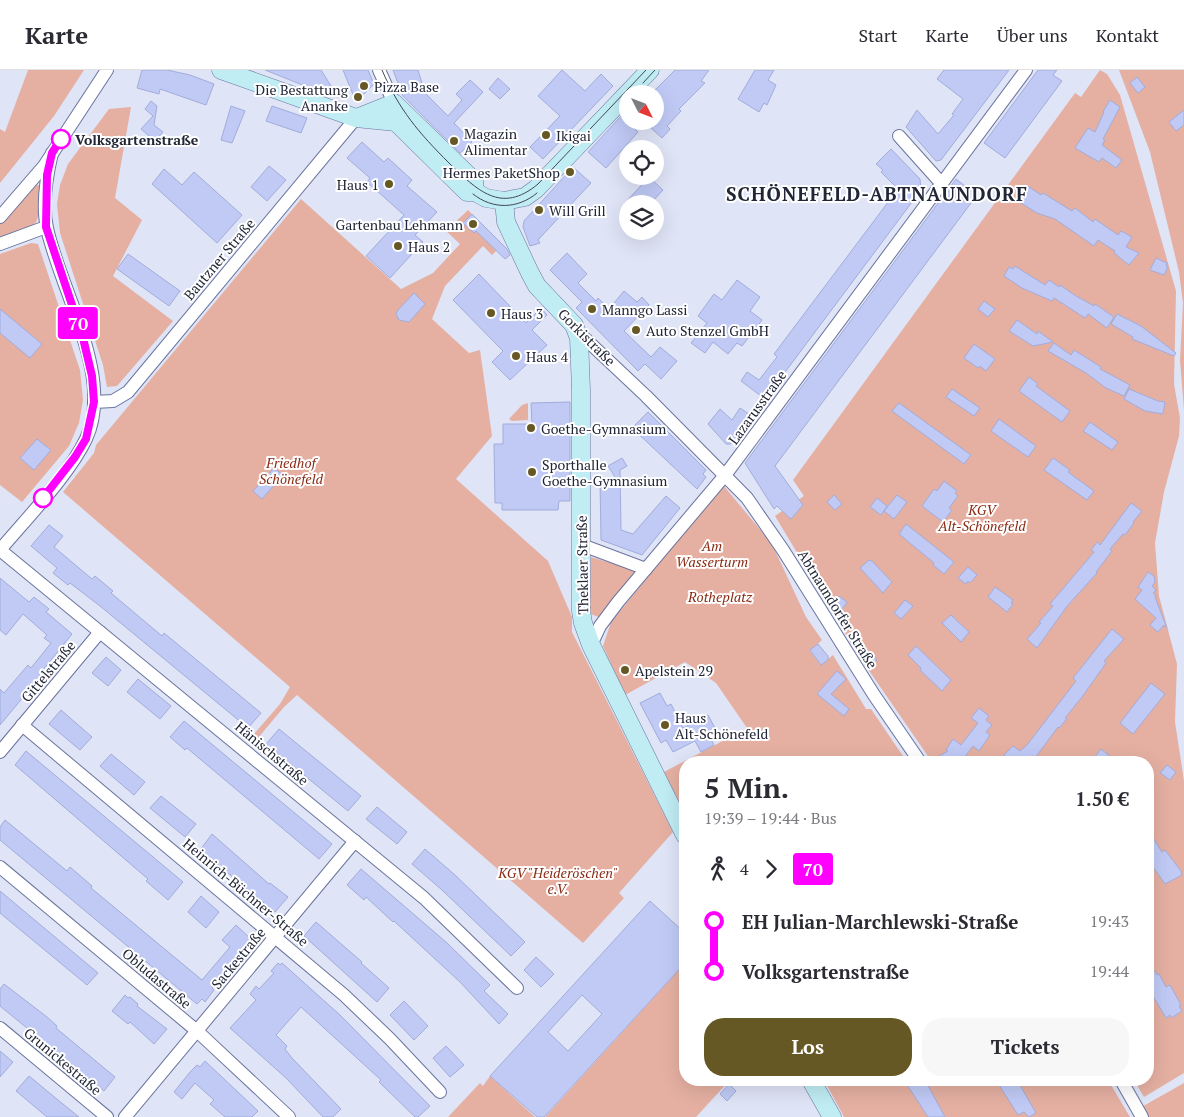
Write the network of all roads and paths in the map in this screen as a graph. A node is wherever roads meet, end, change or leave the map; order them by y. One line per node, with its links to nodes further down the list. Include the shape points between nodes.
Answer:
1 (107, 70): 9 (street)
2 (221, 70): 7 (main road)
3 (379, 70): 6 (street)
4 (650, 70): 12 (main road, via 536,189 525,197)
5 (1026, 70): 10 (street, Lazarusstraße)
6 (394, 103): 7 (main road); 11 (main road, via 474,181)
7 (356, 118): 11 (main road, via 399,124 467,192); 17 (street, Bautzner Straße, via 128,392 113,401)
8 (899, 136): 10 (street)
9 (52, 153): 13 (street); 14 (street, via 47,175)
10 (941, 182): 18 (street, Lazarusstraße)
11 (475, 192): 12 (main road)
12 (504, 201): 16 (main road, Gorkistraße, via 506,222 537,286)
13 (0, 217)
14 (46, 227): 15 (street); 17 (street, via 83,338)
15 (0, 244)
16 (577, 331): 18 (street, Gorkistraße); 19 (main road, Theklaer Straße, via 581,369)
17 (94, 402): 20 (street, via 86,439 75,457)
18 (726, 474): 21 (street, Lazarusstraße); 26 (street, Abtnaundorfer Straße, via 765,522)
19 (582, 545): 21 (street); 23 (main road, Theklaer Straße, via 581,611)
20 (0, 550): 22 (street, Hänischstraße)
21 (646, 569): 23 (street, Lazarusstraße, via 600,626)
22 (100, 632): 24 (street, Gittelstraße); 28 (street, Hänischstraße)
23 (591, 645): 27 (main road, Theklaer Straße)
24 (22, 726): 25 (street, Gittelstraße); 30 (street, Heinrich-Büchner-Straße)
25 (0, 752)
26 (916, 756)
27 (679, 823)
28 (355, 841): 30 (street, Sackestraße); 31 (street, Hänischstraße, via 424,898)
29 (0, 867): 33 (street, Obludastraße)
30 (276, 936): 33 (street, Sackestraße); 36 (street, Heinrich-Büchner-Straße, via 344,995)
31 (517, 988)
32 (0, 1028): 37 (street, Grunickestraße)
33 (197, 1031): 38 (street, Sackestraße); 39 (street, Obludastraße)
34 (815, 1086): 40 (main road)
35 (1124, 1086): 41 (street)
36 (440, 1092)
37 (107, 1117)
38 (125, 1117)
39 (289, 1117)
40 (832, 1117)
41 (1142, 1117)

